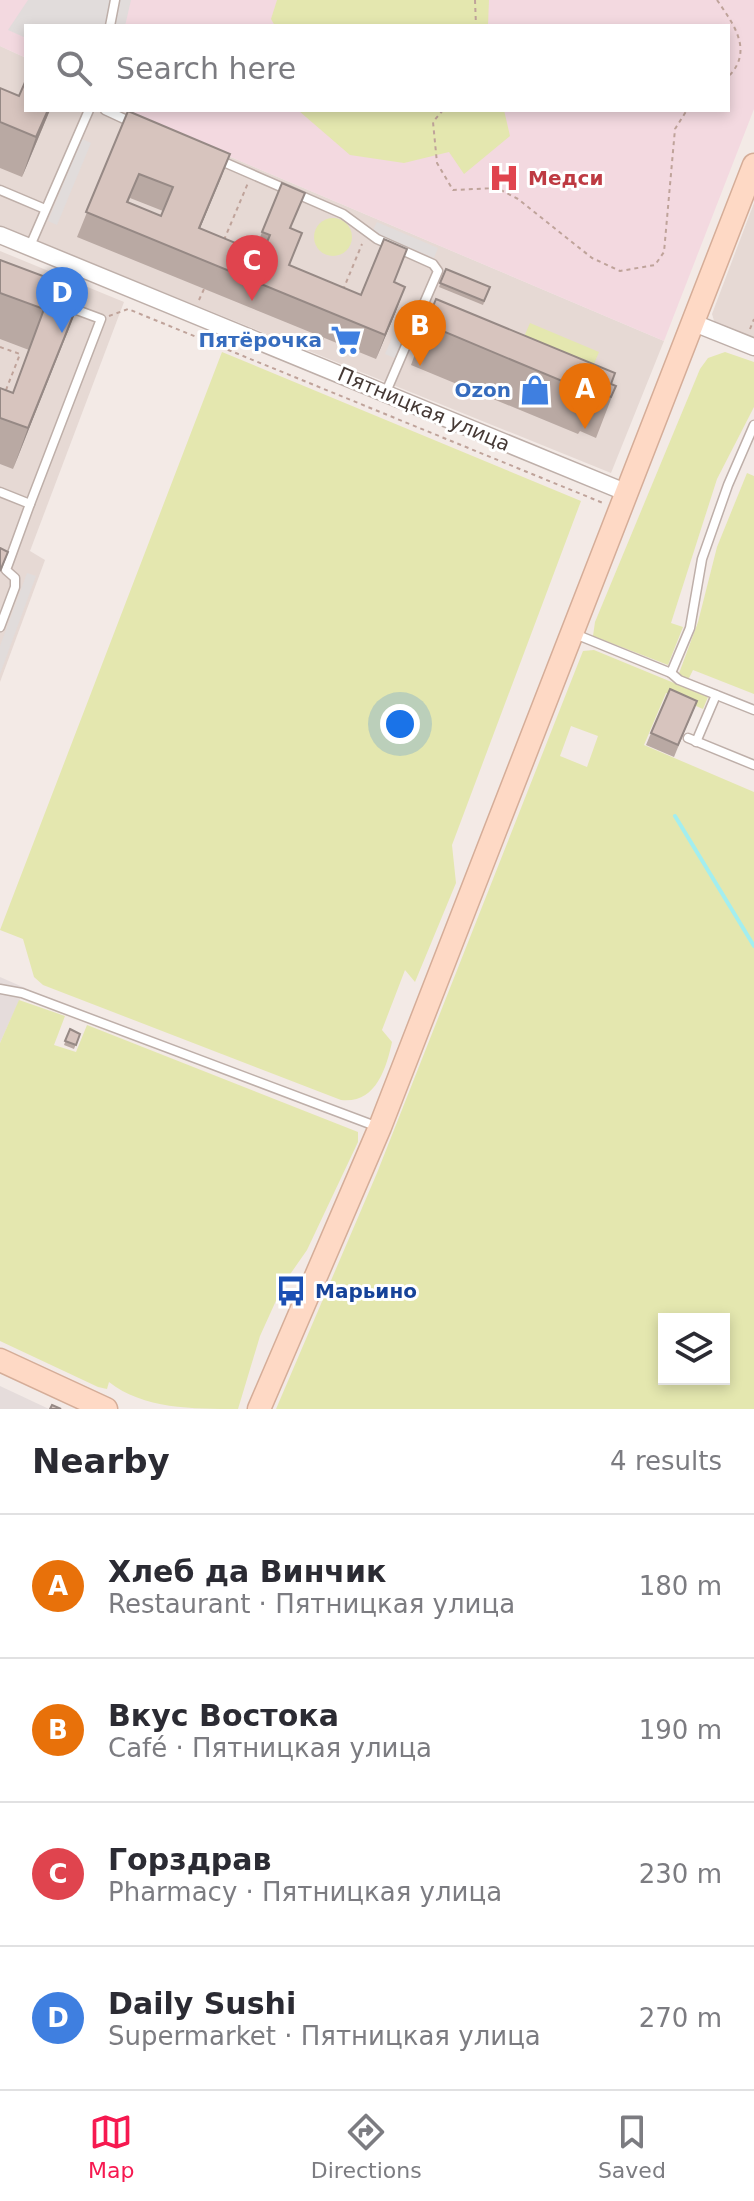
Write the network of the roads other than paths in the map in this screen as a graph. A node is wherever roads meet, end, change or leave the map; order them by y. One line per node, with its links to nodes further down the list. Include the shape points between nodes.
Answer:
1 (115, 0): 2 (lane)
2 (110, 24)
3 (88, 112): 9 (lane)
4 (109, 112): 5 (lane)
5 (147, 129)
6 (204, 154): 13 (lane, via 343,214 367,232 433,264 438,278)
7 (754, 165): 14 (street)
8 (0, 190): 9 (lane)
9 (45, 209): 11 (lane)
10 (0, 235): 11 (street, Пятницкая улица)
11 (30, 246): 17 (street, Пятницкая улица)
12 (60, 303): 21 (lane, via 101,319)
13 (419, 315): 15 (lane); 17 (lane)
14 (694, 323): 16 (street); 20 (street)
15 (447, 326)
16 (754, 347)
17 (386, 392): 20 (street, Пятницкая улица)
18 (754, 425): 25 (lane, via 702,559 690,628)
19 (0, 492): 21 (lane)
20 (625, 492): 24 (street)
21 (30, 504): 22 (lane)
22 (3, 568): 23 (lane, via 15,578 15,587)
23 (0, 627)
24 (572, 633): 25 (lane); 30 (street)
25 (671, 673): 26 (lane)
26 (716, 695): 27 (lane); 28 (lane, via 692,740)
27 (754, 710)
28 (754, 765)
29 (1, 993): 30 (lane, via 22,993)
30 (380, 1127): 33 (street)
31 (1, 1363): 32 (street)
32 (106, 1409)
33 (259, 1409)

